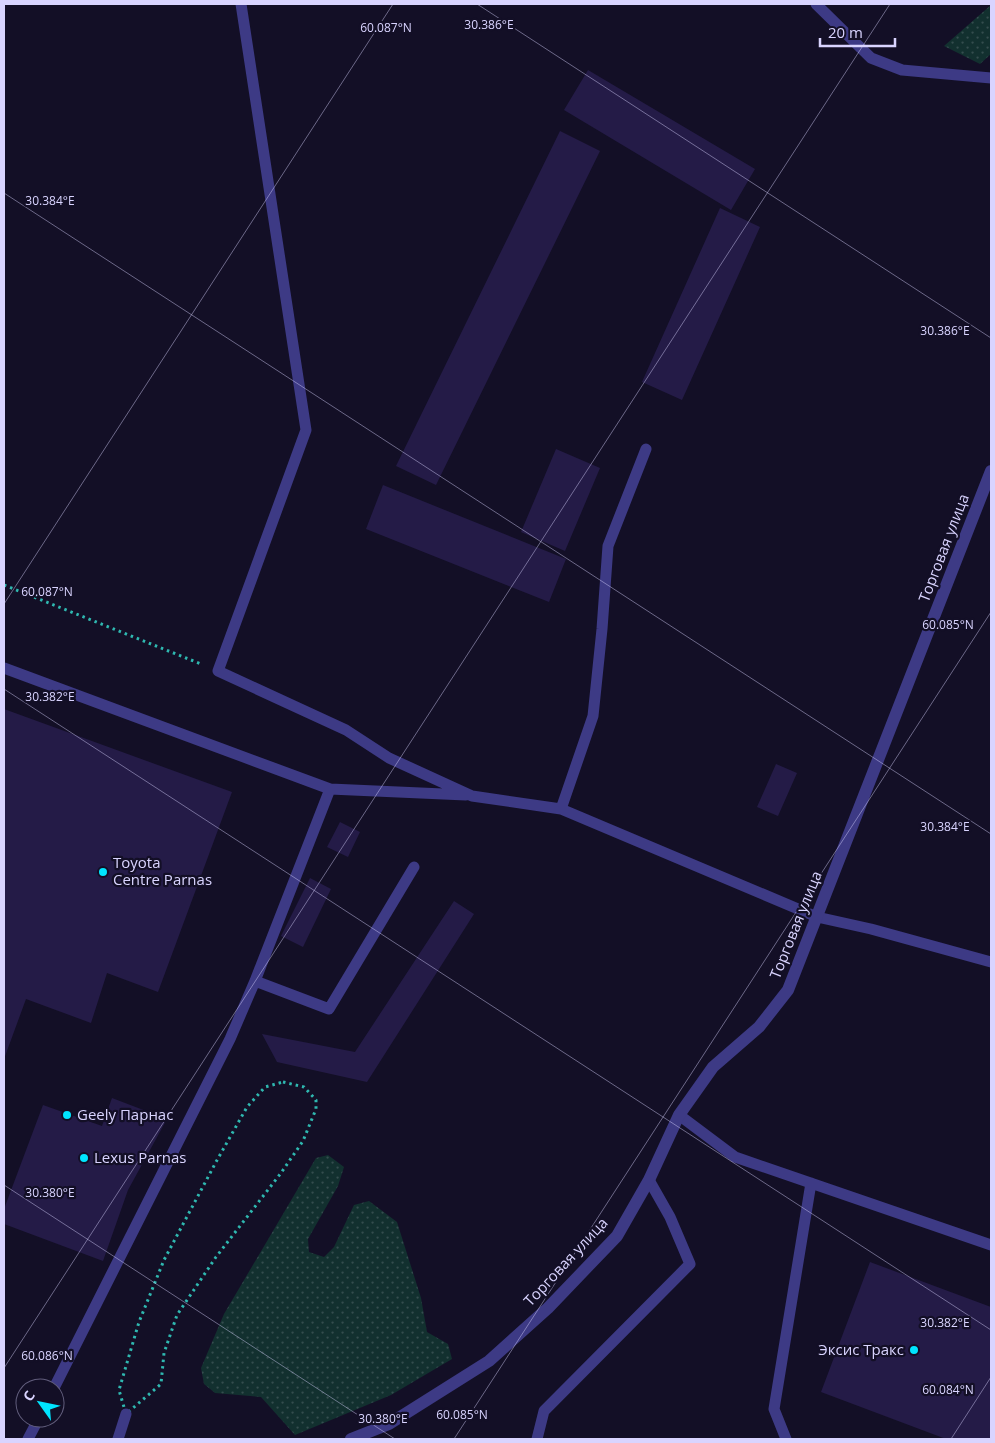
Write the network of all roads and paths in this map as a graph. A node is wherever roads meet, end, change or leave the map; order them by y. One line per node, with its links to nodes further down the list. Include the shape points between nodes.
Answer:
1 (241, 4): 8 (lane, via 306,430)
2 (816, 4): 3 (lane, via 871,58 902,70)
3 (991, 78)
4 (646, 450): 11 (lane, via 608,546 593,716)
5 (991, 471): 13 (street, Торговая улица)
6 (4, 585): 8 (path)
7 (4, 668): 9 (lane)
8 (218, 671): 10 (lane, via 346,730 389,758)
9 (330, 789): 10 (lane); 15 (lane)
10 (472, 796): 11 (lane)
11 (561, 809): 13 (lane)
12 (414, 867): 15 (lane, via 329,1010)
13 (817, 917): 14 (lane); 16 (street, Торговая улица, via 788,990 759,1027 713,1067)
14 (991, 962)
15 (255, 981): 20 (lane, via 230,1039)
16 (679, 1115): 17 (street, Торговая улица); 18 (lane, via 735,1157)
17 (649, 1180): 23 (street, Торговая улица, via 617,1236 548,1308 489,1361 389,1424); 24 (lane, via 670,1217 690,1264 544,1411)
18 (811, 1183): 19 (lane); 25 (lane, via 774,1409)
19 (991, 1245)
20 (59, 1378)
21 (126, 1414): 21 (path, via 119,1390 139,1322 164,1260 216,1162 247,1107 265,1087 283,1082 304,1087 316,1100 316,1109 303,1141 216,1256 177,1315 164,1353 161,1384); 22 (lane)
22 (118, 1439)
23 (352, 1439)
24 (537, 1439)
25 (786, 1439)

